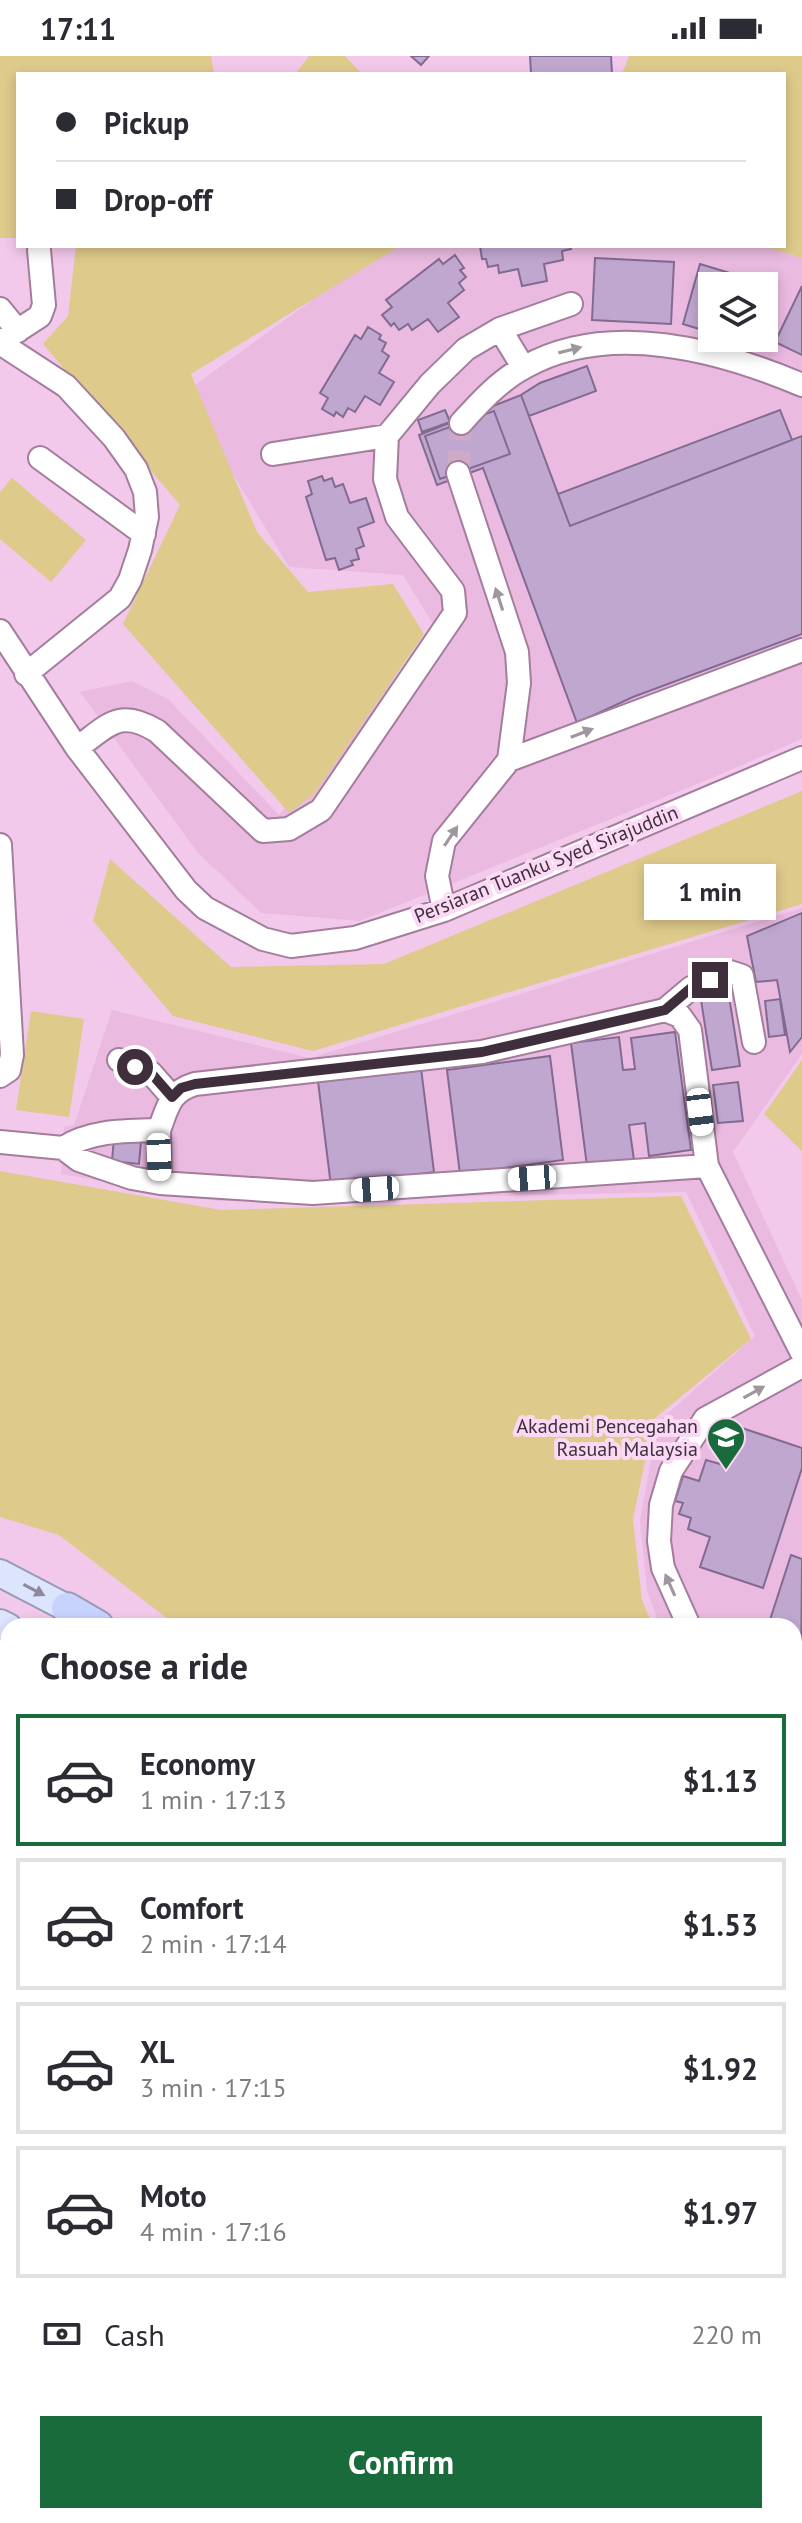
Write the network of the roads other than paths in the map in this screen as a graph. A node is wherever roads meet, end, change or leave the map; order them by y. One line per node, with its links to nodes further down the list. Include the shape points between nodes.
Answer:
1 (39, 250): 5 (street, via 44,305 40,316)
2 (571, 304): 4 (street)
3 (0, 309): 5 (street)
4 (500, 329): 6 (street); 9 (street, via 466,349)
5 (6, 339): 13 (street, via 66,386 136,469 145,492)
6 (523, 367): 7 (street, one-way to 7, via 585,347 637,343 701,350); 8 (street, via 486,395)
7 (802, 385)
8 (461, 423)
9 (387, 436): 10 (street); 17 (street, via 385,479 397,517 453,591 455,613 321,810 289,829 263,831 140,721 117,720)
10 (273, 454)
11 (40, 458): 13 (street)
12 (458, 473): 19 (street, one-way to 12, via 519,683 517,652)
13 (144, 534): 16 (street, via 120,598)
14 (0, 631): 16 (street, Persiaran Tuanku Syed Sirajuddin)
15 (802, 650): 19 (street, one-way to 15)
16 (26, 674): 17 (street, Persiaran Tuanku Syed Sirajuddin)
17 (77, 748): 21 (street, Persiaran Tuanku Syed Sirajuddin, via 186,890 205,908 263,939 316,945)
18 (802, 758): 21 (street, Persiaran Tuanku Syed Sirajuddin)
19 (509, 760): 21 (street, one-way to 19, via 437,876 444,841)
20 (0, 845): 25 (street, via 12,1055 9,1070)
21 (444, 910)
22 (665, 1010): 23 (street, via 691,988 730,972 742,976); 26 (street, via 482,1052 195,1084); 30 (street, via 680,1016 690,1030)
23 (754, 1042)
24 (119, 1060): 26 (street, via 151,1073)
25 (0, 1076)
26 (172, 1097): 27 (street)
27 (159, 1130): 29 (street, via 103,1133 78,1138); 31 (street)
28 (0, 1142): 29 (street)
29 (63, 1148): 31 (street, via 79,1160)
30 (707, 1166): 31 (street, via 313,1193); 32 (street)
31 (160, 1183)
32 (802, 1353)
33 (802, 1366): 36 (street, one-way to 33, via 663,1568 659,1541 661,1505 671,1471 705,1419)
34 (0, 1573): 35 (main road, one-way to 35)
35 (76, 1617)
36 (685, 1618)

